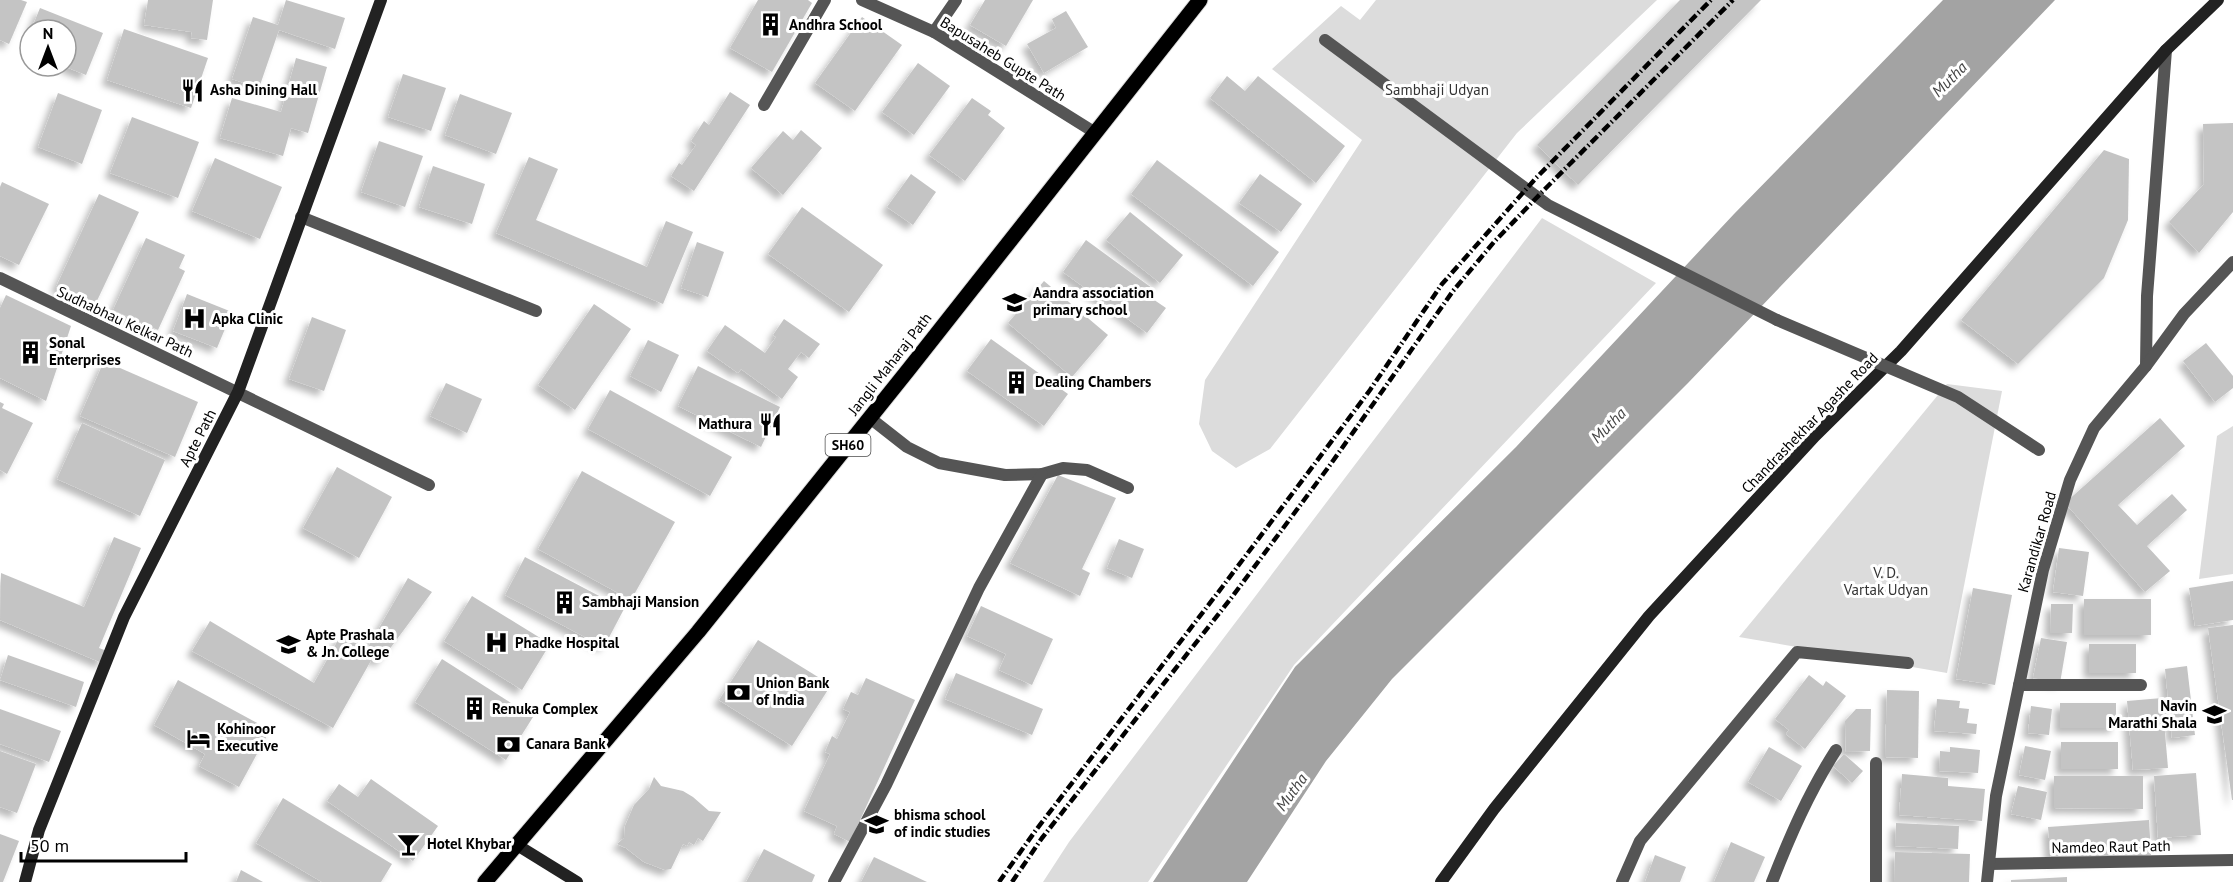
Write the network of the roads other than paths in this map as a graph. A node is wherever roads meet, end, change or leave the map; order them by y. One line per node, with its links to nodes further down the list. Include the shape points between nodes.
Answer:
1 (381, 0): 12 (street, Apte Path)
2 (825, 0): 10 (street)
3 (862, 0): 7 (street, Bapusaheb Gupte Path)
4 (956, 0): 7 (street)
5 (1200, 0): 11 (main road, Jangli Maharaj Path / SH60)
6 (2218, 0): 9 (street, Chandrashekhar Agashe Road)
7 (934, 32): 11 (street, Bapusaheb Gupte Path)
8 (1325, 40): 19 (street, bridge, via 1548,206 1777,320 1958,396)
9 (2166, 50): 16 (street, via 2147,296); 35 (street, Chandrashekhar Agashe Road, via 1901,351 1815,436 1649,616 1494,809)
10 (764, 105)
11 (1094, 132): 18 (main road, Jangli Maharaj Path / SH60)
12 (301, 217): 15 (street); 17 (street, Apte Path)
13 (2233, 262): 16 (street, Karandikar Road, via 2184,314)
14 (0, 278): 17 (street, Sudhabhau Kelkar Path)
15 (536, 311)
16 (2146, 366): 24 (street, Karandikar Road, via 2094,428 2070,480 2043,570)
17 (238, 392): 21 (street, Sudhabhau Kelkar Path); 31 (street, Apte Path, via 124,616 39,830)
18 (870, 418): 20 (street, via 907,447 939,462 1005,475); 28 (main road, Jangli Maharaj Path / SH60, via 698,632)
19 (2039, 450)
20 (1042, 474): 22 (street, via 1063,468 1087,470); 34 (street, via 979,588 886,785)
21 (429, 485)
22 (1128, 488)
23 (1908, 663): 36 (street, via 1797,652 1640,841)
24 (2019, 686): 25 (street); 30 (street, Karandikar Road, via 1996,796)
25 (2140, 686)
26 (1836, 750): 37 (street, via 1816,781)
27 (1876, 763): 38 (street)
28 (517, 845): 32 (main road, Jangli Maharaj Path / SH60); 33 (street)
29 (2233, 860): 30 (street, Namdeo Raut Path)
30 (1989, 864): 39 (street, Karandikar Road)
31 (25, 882)
32 (485, 882)
33 (577, 882)
34 (834, 882)
35 (1441, 882)
36 (1622, 882)
37 (1772, 882)
38 (1876, 882)
39 (1987, 882)

